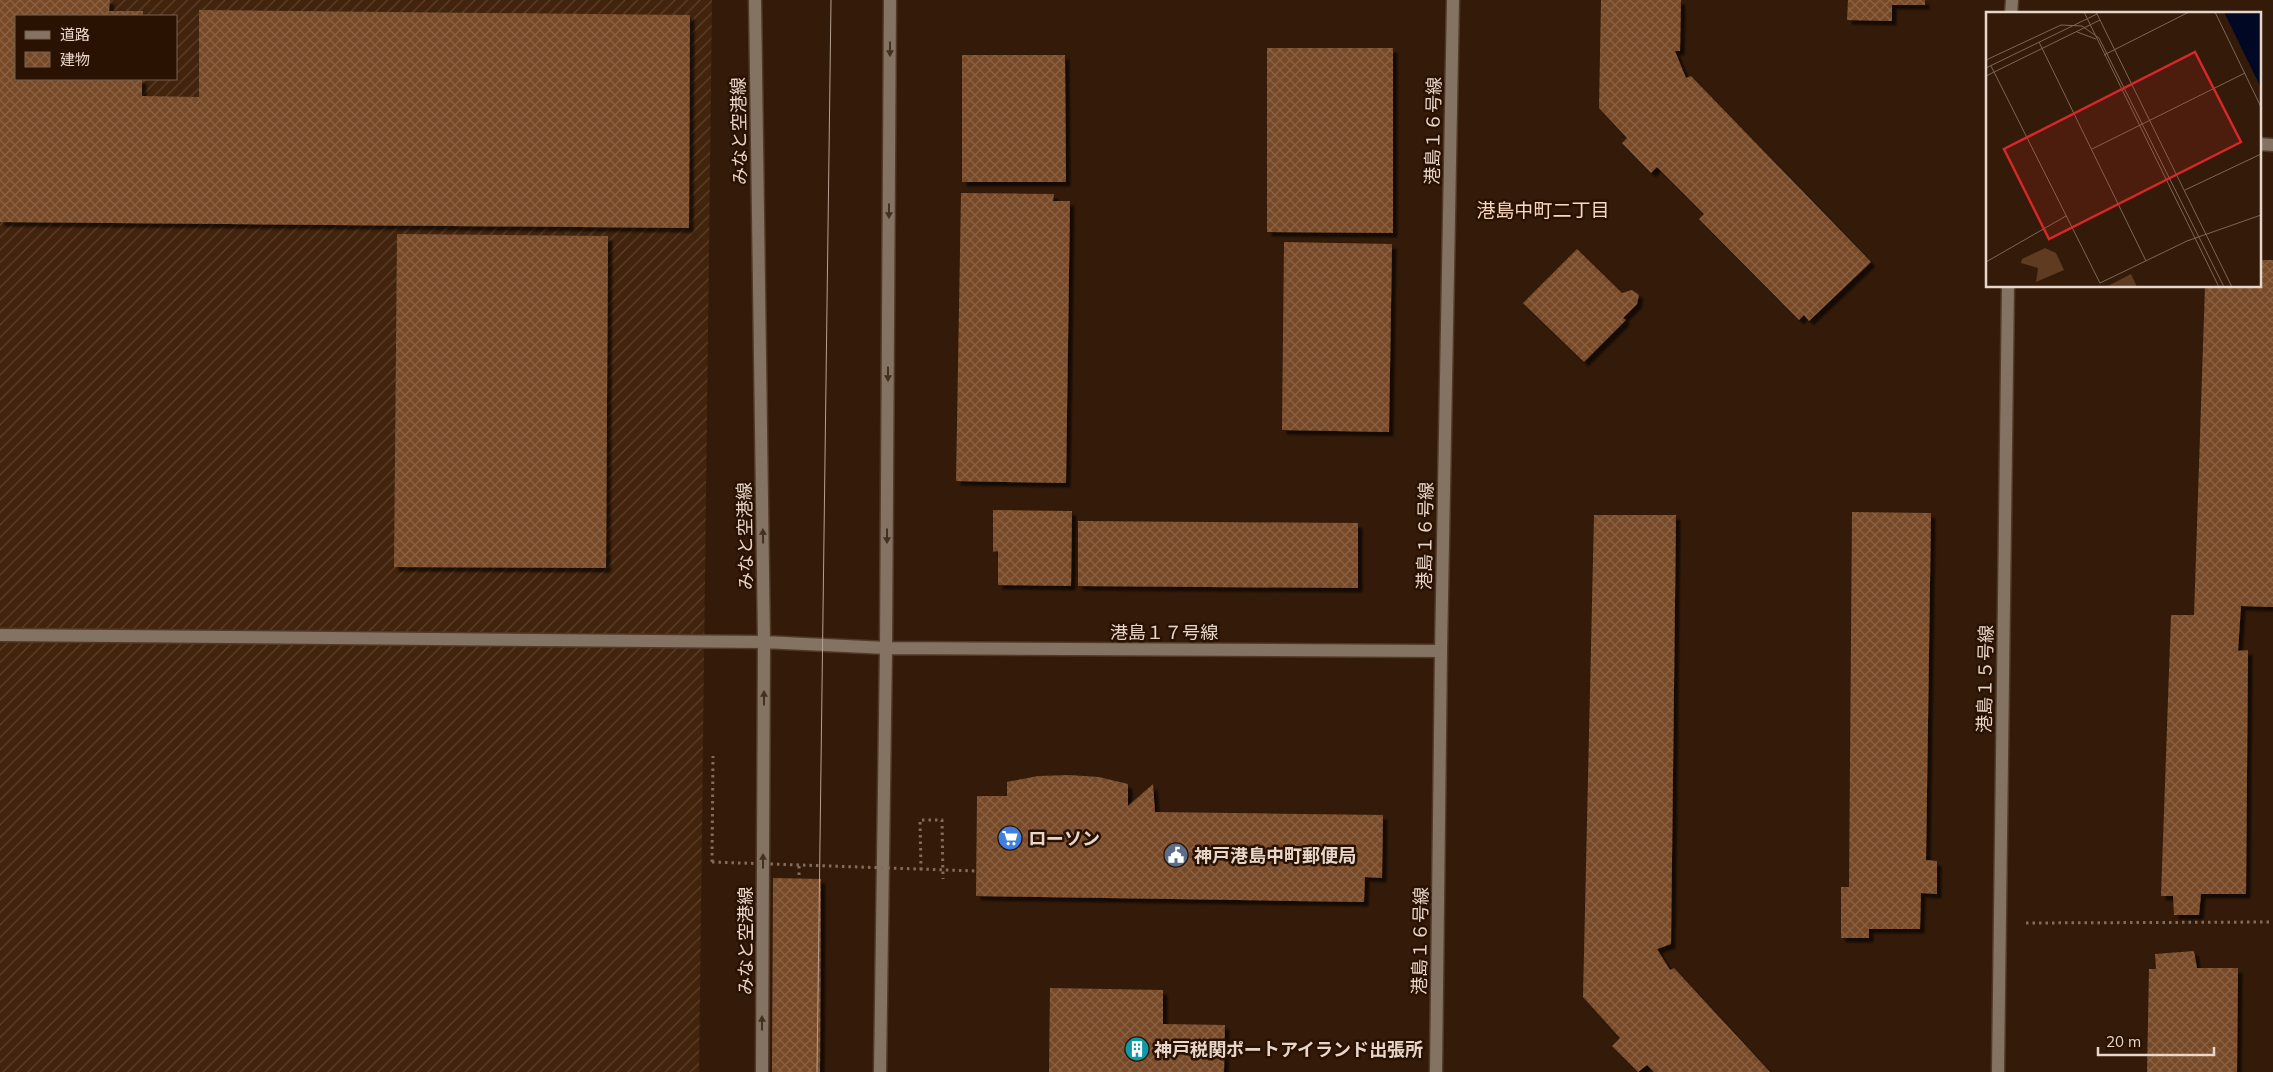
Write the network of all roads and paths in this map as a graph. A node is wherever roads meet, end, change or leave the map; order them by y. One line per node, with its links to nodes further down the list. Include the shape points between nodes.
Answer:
1 (755, 0): 8 (street, みなと空港線, one-way to 1)
2 (890, 0): 9 (street, one-way to 9)
3 (1453, 0): 10 (street, 港島１６号線)
4 (2260, 144): 5 (street)
5 (2273, 145)
6 (2008, 288): 18 (street, 港島１５号線)
7 (0, 635): 8 (street, 港島１７号線)
8 (764, 642): 9 (street, 港島１７号線); 19 (street, みなと空港線, one-way to 8)
9 (886, 648): 10 (street, 港島１７号線); 20 (street)
10 (1441, 651): 21 (street, 港島１６号線)
11 (713, 756): 12 (path, bridge, via 712,862)
12 (799, 866): 13 (path, bridge); 15 (path)
13 (921, 870): 14 (path, bridge); 16 (path, via 920,820 942,820)
14 (977, 870)
15 (799, 878)
16 (943, 879)
17 (2273, 922): 18 (path)
18 (2000, 923): 22 (street, 港島１５号線)
19 (762, 1072)
20 (880, 1072)
21 (1436, 1072)
22 (1998, 1072)

